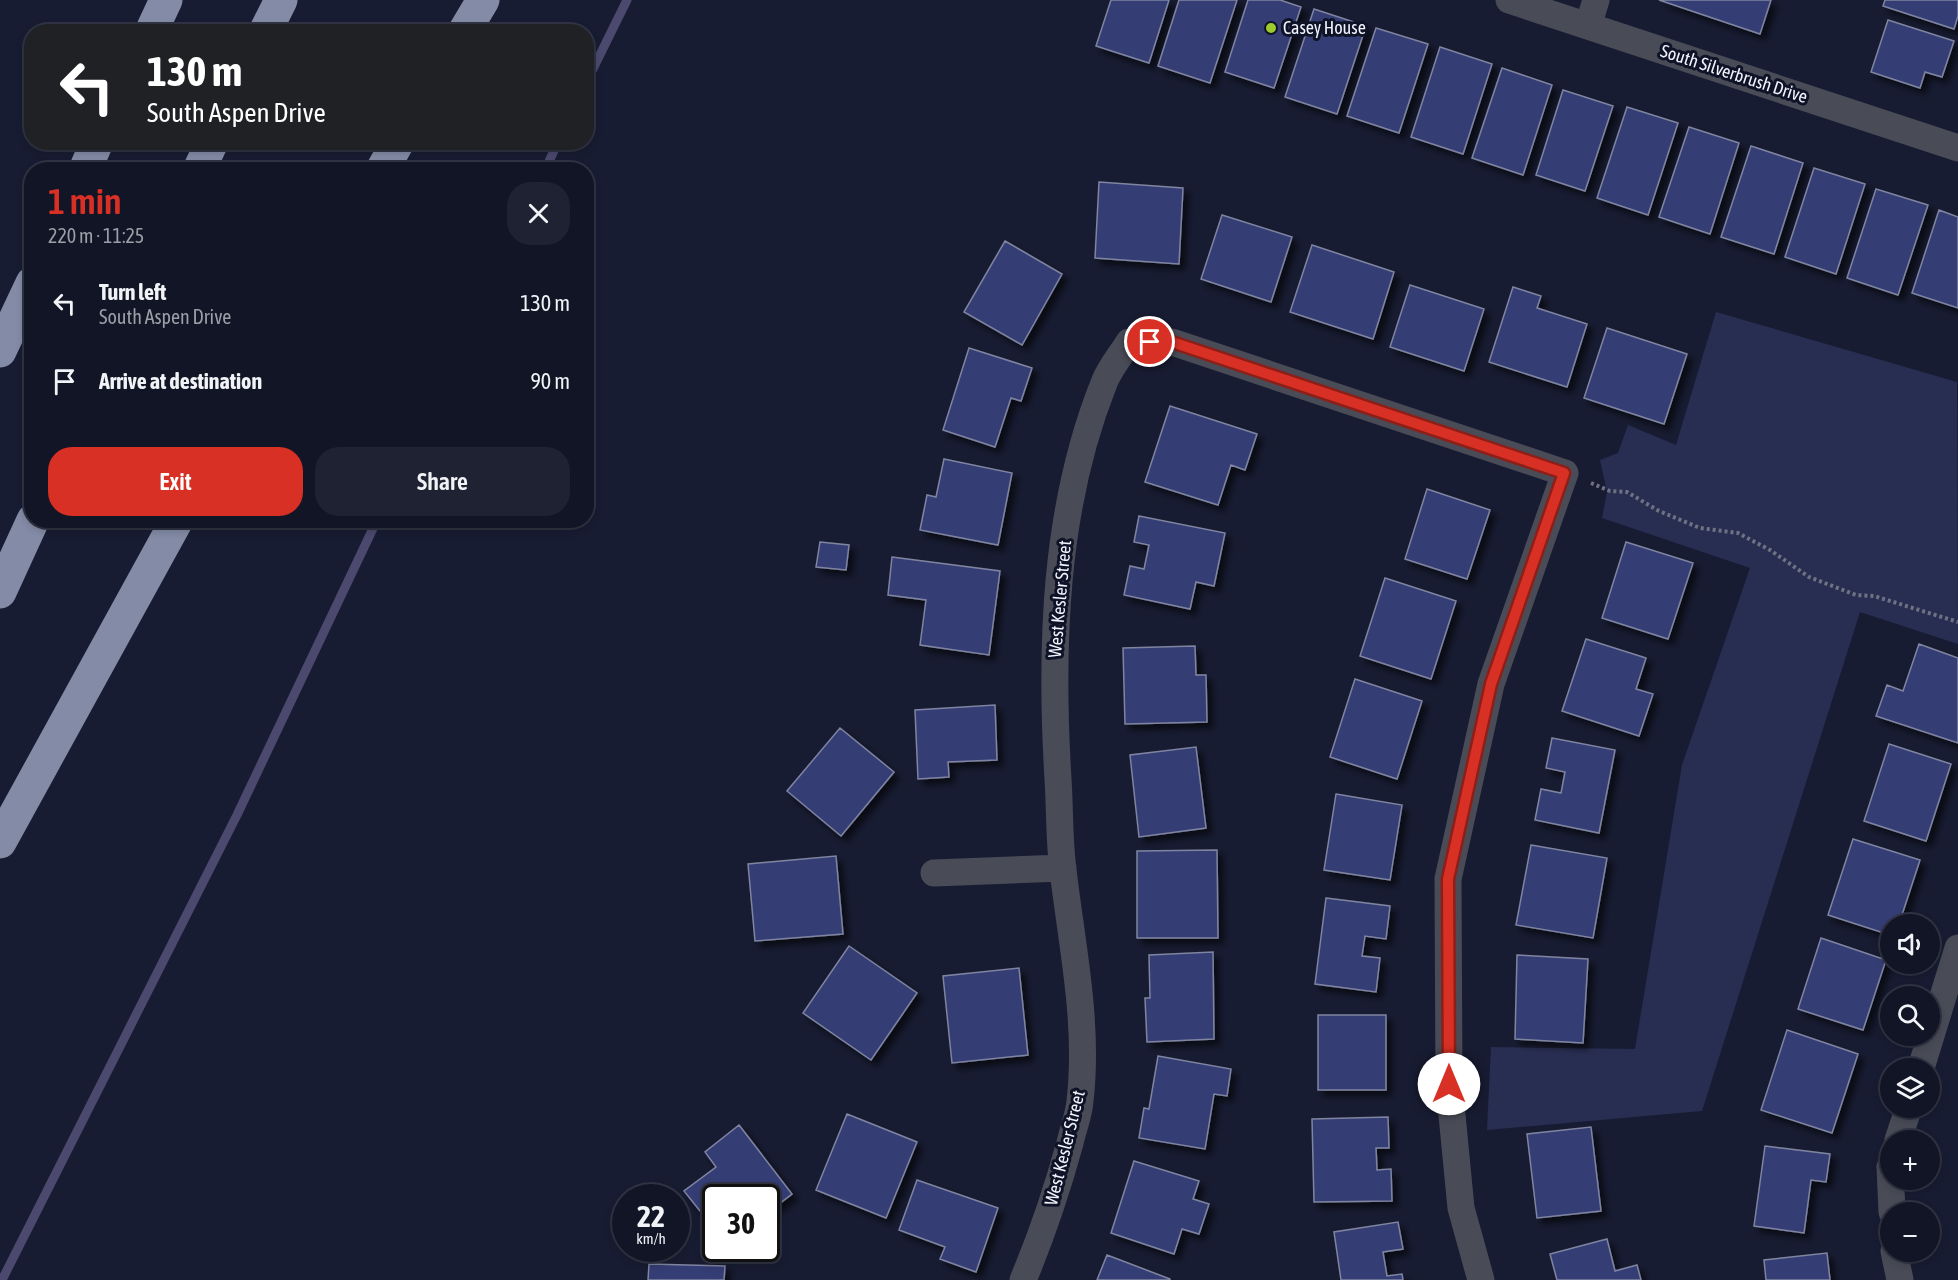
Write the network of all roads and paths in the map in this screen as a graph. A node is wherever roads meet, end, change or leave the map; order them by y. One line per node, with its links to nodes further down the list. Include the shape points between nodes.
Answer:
1 (166, 0): 6 (highway)
2 (281, 0): 7 (highway)
3 (483, 0): 8 (highway)
4 (1509, 0): 9 (street, South Silverbrush Drive)
5 (1596, 0): 9 (street)
6 (155, 24)
7 (270, 24)
8 (469, 24)
9 (1588, 26): 10 (street, South Silverbrush Drive)
10 (1958, 148)
11 (24, 300): 12 (highway)
12 (0, 351)
13 (1564, 473): 17 (path, via 1610,491 1627,492 1659,512 1700,528 1738,533 1809,577 1856,595 1874,596); 19 (street, West Kesler Street, via 1172,342 1129,342 1104,382 1080,460 1065,534 1054,646); 25 (street, via 1491,684 1448,879 1449,1084 1461,1208)
14 (29, 528): 16 (highway)
15 (173, 528): 18 (highway)
16 (0, 592)
17 (1958, 622)
18 (0, 842)
19 (1063, 868): 20 (street); 24 (street, West Kesler Street, via 1080,1002 1080,1103 1042,1237)
20 (934, 873)
21 (1958, 948): 22 (street)
22 (1924, 1058)
23 (1896, 1262): 26 (street)
24 (1023, 1280)
25 (1481, 1280)
26 (1900, 1280)

